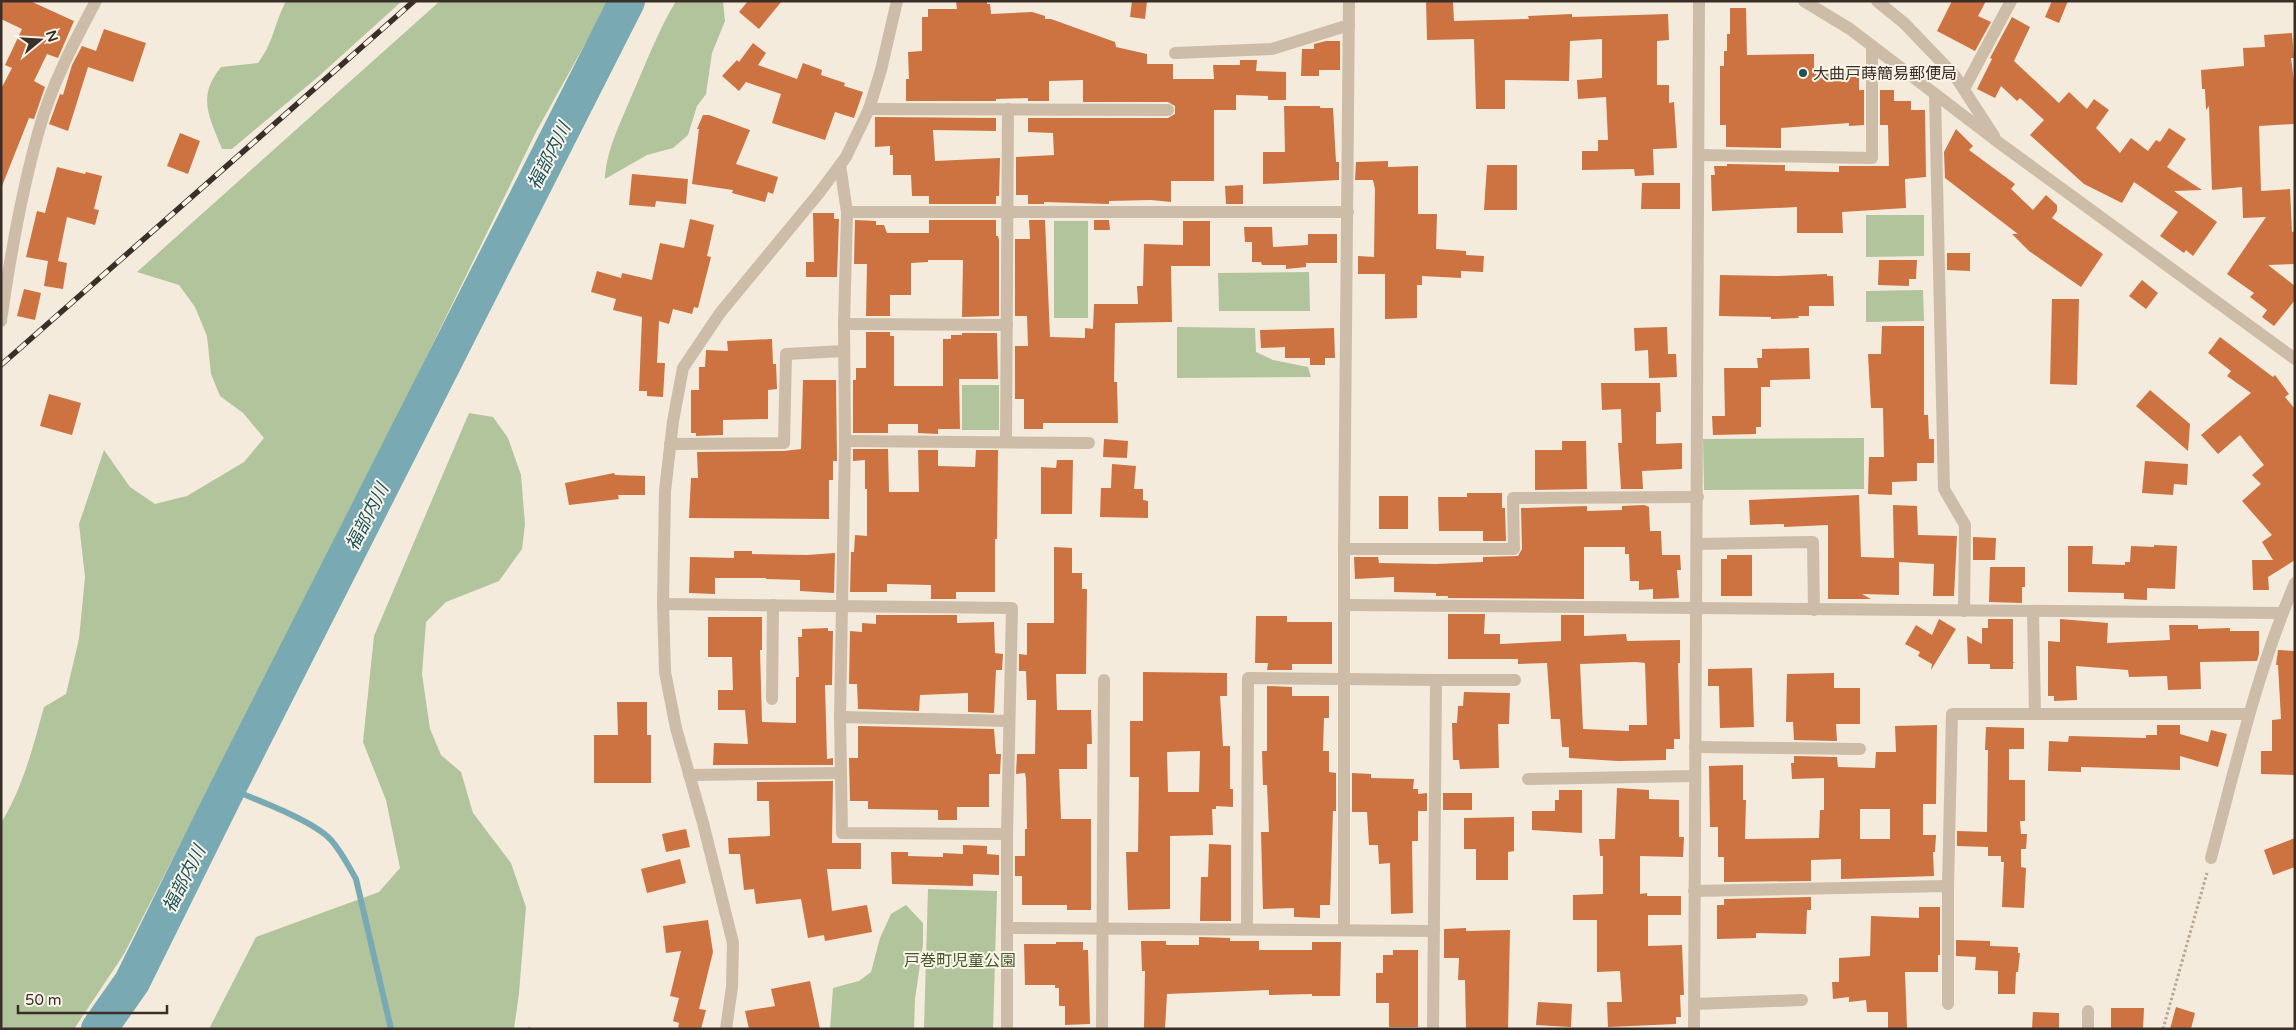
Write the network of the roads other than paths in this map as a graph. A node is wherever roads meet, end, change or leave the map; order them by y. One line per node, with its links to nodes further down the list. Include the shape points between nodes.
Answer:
1 (96, 1): 22 (street, via 54,89 39,129 12,243)
2 (897, 1): 13 (street)
3 (1349, 1): 8 (street)
4 (1699, 1): 17 (street)
5 (1804, 1): 9 (street)
6 (1877, 1): 11 (street, via 1904,23)
7 (2011, 1): 11 (street)
8 (1349, 25): 10 (street, via 1272,49); 21 (street)
9 (1872, 46): 12 (street); 17 (street, via 1872,158)
10 (1175, 53)
11 (1964, 89): 16 (street)
12 (1935, 94): 16 (street); 41 (street, via 1944,489 1965,525)
13 (869, 109): 14 (street); 18 (street)
14 (1008, 109): 15 (street); 20 (street)
15 (1168, 110)
16 (1998, 142): 26 (street)
17 (1698, 155): 31 (street)
18 (840, 165): 19 (street); 30 (street, via 720,313 683,368)
19 (847, 212): 20 (street); 23 (street)
20 (1007, 212): 21 (street); 24 (street)
21 (1348, 212): 33 (street)
22 (1, 321)
23 (844, 324): 24 (street); 25 (street)
24 (1007, 325): 28 (street)
25 (844, 351): 27 (street); 30 (street, via 786,354 784,443)
26 (2295, 359)
27 (845, 441): 28 (street); 38 (street)
28 (1006, 442): 29 (street)
29 (1089, 443)
30 (670, 444): 35 (street, via 665,491)
31 (1698, 496): 32 (street); 33 (street, via 1514,498 1514,549)
32 (1697, 544): 39 (street); 40 (street, via 1813,542)
33 (1344, 549): 37 (street)
34 (2295, 583): 43 (street)
35 (663, 604): 36 (street); 56 (street, via 665,672)
36 (773, 605): 38 (street); 48 (street)
37 (1344, 605): 39 (street); 44 (street)
38 (841, 606): 51 (street); 52 (street, via 1012,608)
39 (1695, 609): 40 (street); 53 (street)
40 (1814, 610): 41 (street)
41 (1964, 611): 42 (street)
42 (2033, 611): 43 (street); 49 (street)
43 (2282, 613): 50 (street)
44 (1345, 678): 46 (street); 65 (street, via 1248,678); 66 (street)
45 (1104, 680): 64 (street)
46 (1436, 680): 47 (street); 67 (street)
47 (1515, 680)
48 (772, 699)
49 (2035, 714): 50 (street); 61 (street, via 1952,714)
50 (2249, 714): 60 (street)
51 (840, 716): 52 (street); 55 (street)
52 (1010, 721): 59 (street)
53 (1695, 747): 54 (street); 57 (street)
54 (1860, 748)
55 (841, 773): 56 (street); 59 (street, via 842,833)
56 (689, 776): 72 (street, via 733,943 732,987)
57 (1694, 776): 58 (street); 62 (street)
58 (1528, 779)
59 (1008, 834): 63 (street)
60 (2211, 858)
61 (1948, 886): 62 (street); 70 (street)
62 (1694, 891): 69 (street)
63 (1008, 928): 64 (street); 73 (street)
64 (1102, 928): 65 (street); 74 (street)
65 (1247, 929): 66 (street)
66 (1344, 930): 67 (street)
67 (1434, 932): 75 (street)
68 (1802, 1000): 69 (street)
69 (1694, 1004): 76 (street)
70 (1948, 1004)
71 (2088, 1011): 77 (street)
72 (726, 1029)
73 (1007, 1029)
74 (1102, 1029)
75 (1433, 1029)
76 (1694, 1029)
77 (2088, 1029)

